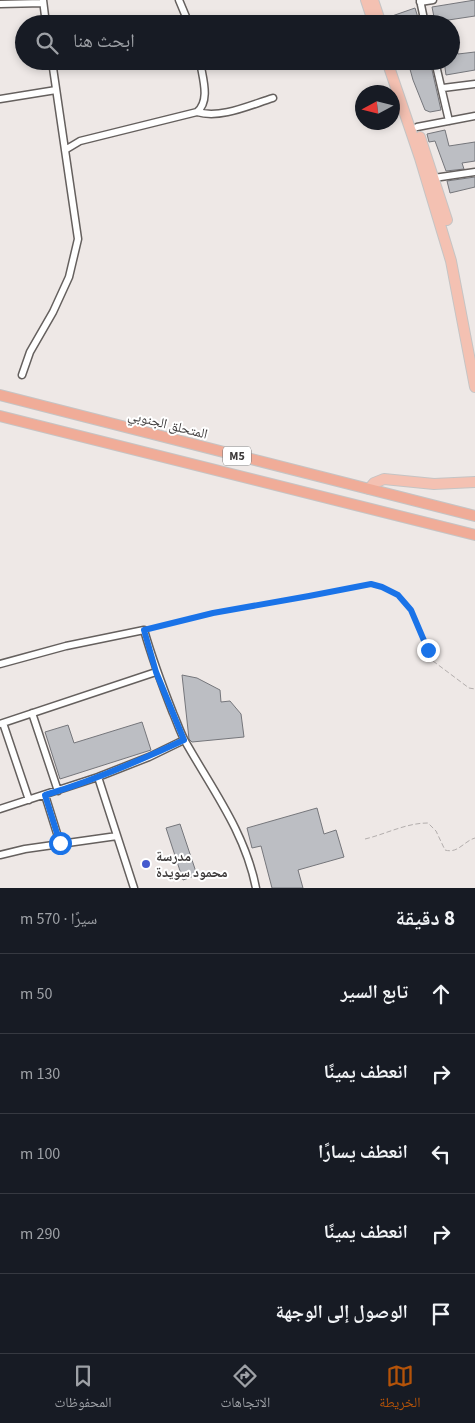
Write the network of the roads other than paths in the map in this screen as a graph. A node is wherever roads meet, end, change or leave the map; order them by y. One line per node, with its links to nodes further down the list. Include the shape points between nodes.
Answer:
1 (179, 0): 9 (street)
2 (366, 0): 10 (main road)
3 (374, 0): 11 (main road)
4 (434, 0): 5 (street)
5 (420, 1): 12 (street)
6 (43, 2): 7 (street); 8 (street)
7 (0, 4)
8 (45, 15)
9 (185, 15)
10 (371, 15)
11 (378, 15)
12 (423, 15)
13 (53, 70): 20 (street)
14 (201, 70): 23 (street, via 205,96)
15 (390, 70): 30 (main road, via 451,261)
16 (397, 70): 26 (main road)
17 (437, 70): 19 (street)
18 (475, 84): 19 (street)
19 (442, 88): 25 (street)
20 (56, 90): 22 (street); 27 (street)
21 (273, 98): 23 (street, via 223,112)
22 (0, 99)
23 (197, 112): 27 (street, via 80,141)
24 (475, 116): 25 (street)
25 (449, 121): 26 (street)
26 (417, 127): 29 (main road)
27 (65, 150): 31 (street, via 78,239 69,277 30,352)
28 (475, 172): 29 (street)
29 (434, 178): 30 (main road, via 460,271)
30 (473, 352): 32 (main road)
31 (22, 375)
32 (475, 387)
33 (0, 395): 36 (highway, المتحلق الجنوبي / M5)
34 (3, 418): 38 (highway, M5)
35 (475, 482): 36 (main road, via 434,484 384,478)
36 (369, 489): 37 (highway, المتحلق الجنوبي / M5)
37 (475, 516)
38 (475, 535)
39 (0, 664): 40 (street, via 144,630)
40 (156, 672): 41 (street); 43 (street)
41 (32, 713): 42 (street); 45 (street)
42 (2, 724): 47 (street)
43 (184, 740): 44 (street); 53 (street, via 236,829)
44 (98, 777): 45 (street); 49 (street)
45 (58, 791): 46 (street)
46 (45, 795): 47 (street); 50 (street)
47 (29, 800): 48 (street)
48 (0, 809)
49 (117, 836): 50 (street); 52 (street)
50 (60, 843): 51 (street)
51 (0, 855)
52 (134, 888)
53 (256, 888)

